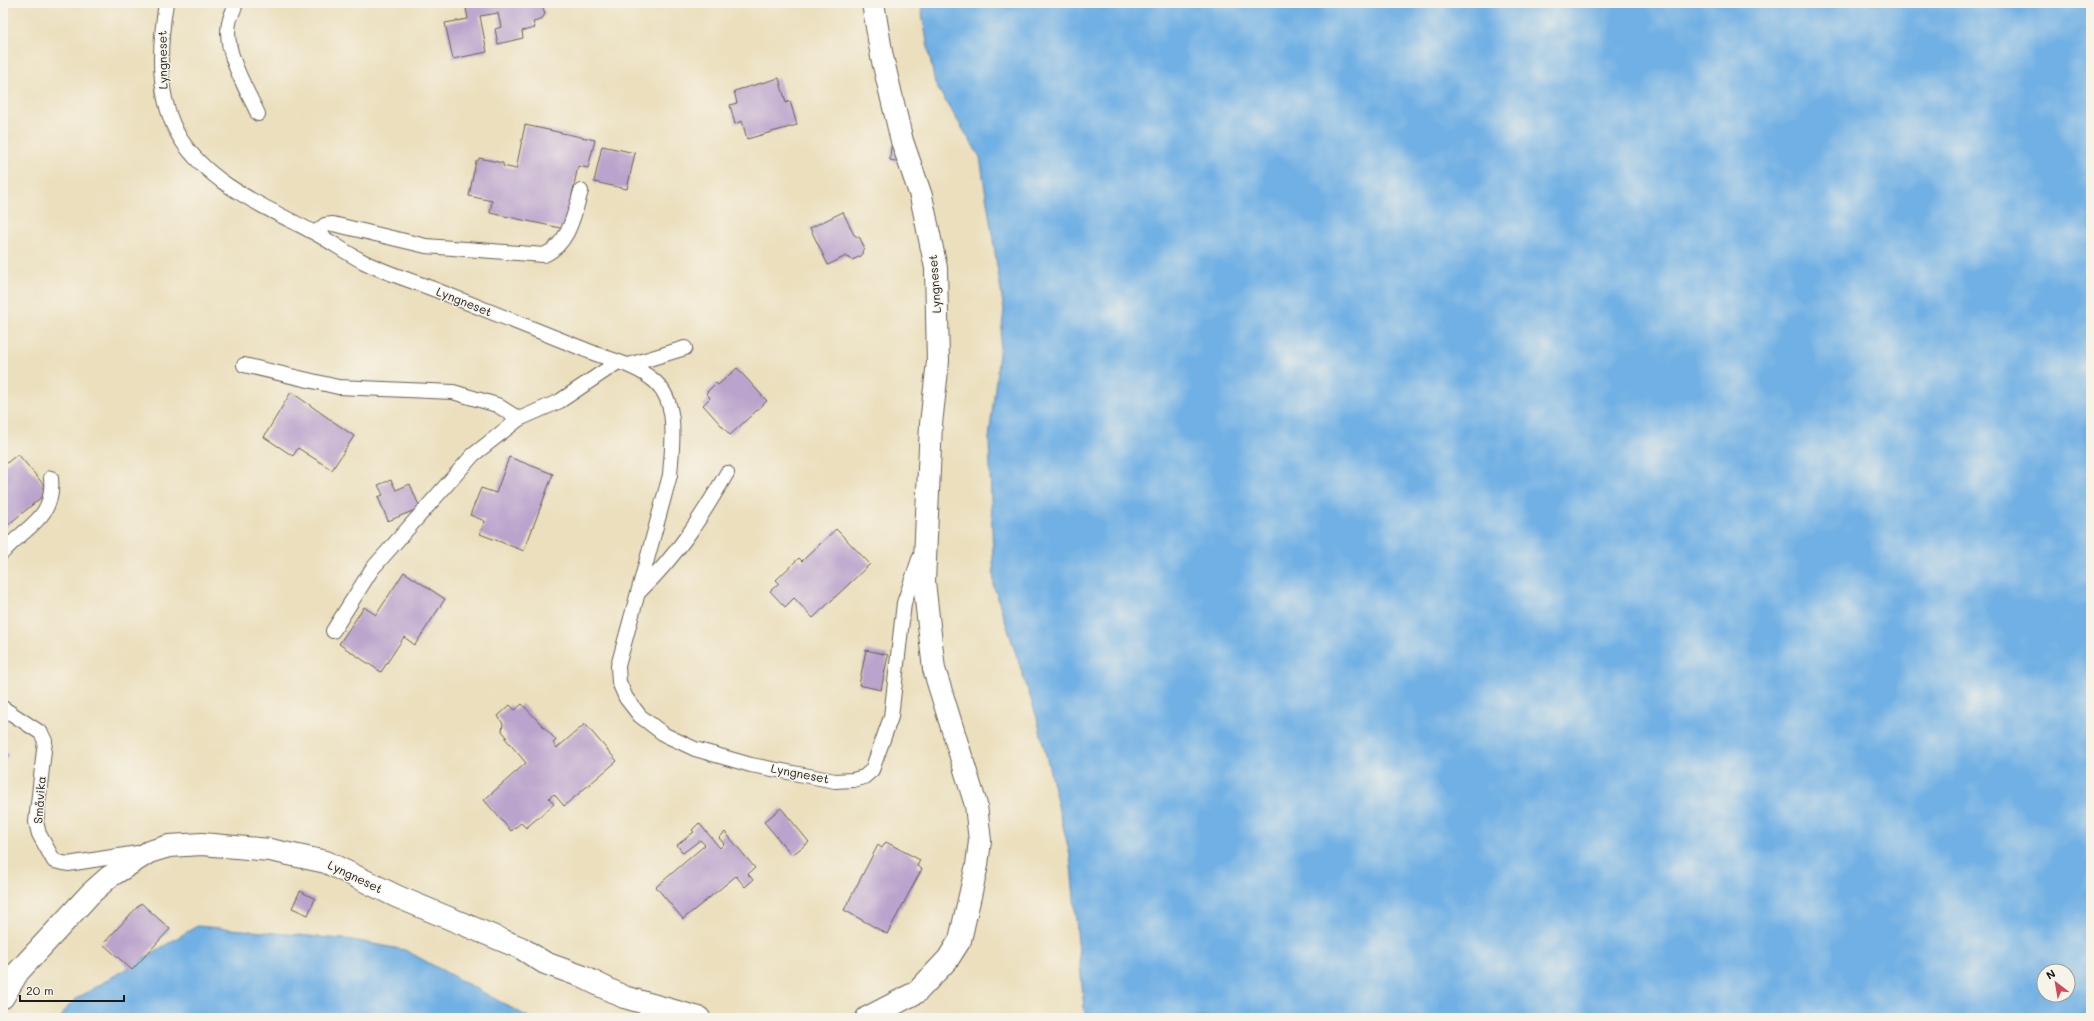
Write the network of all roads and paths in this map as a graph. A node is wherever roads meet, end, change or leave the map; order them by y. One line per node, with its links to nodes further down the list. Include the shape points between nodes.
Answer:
1 (166, 3): 6 (lane, Lyngneset, via 162,27 163,87 169,116 180,137 193,156 227,185)
2 (236, 3): 4 (lane, via 228,24 230,47 234,63)
3 (873, 3): 13 (street, Lyngneset, via 882,57 902,141 921,196 936,268 938,360)
4 (258, 114)
5 (581, 191): 6 (lane, via 570,227 563,240 553,252 544,255 426,246 333,224 325,225)
6 (315, 233): 8 (lane, Lyngneset, via 365,262)
7 (684, 348): 8 (lane)
8 (623, 364): 10 (lane, via 560,401); 15 (lane, Lyngneset, via 652,379 663,391 670,406 673,442 670,475)
9 (244, 365): 10 (lane, via 338,387 453,392 497,405)
10 (519, 419): 16 (lane, via 472,455 377,563)
11 (727, 473): 15 (lane, Lyngneset, via 684,542)
12 (51, 478): 14 (lane, via 50,500 40,519)
13 (925, 547): 15 (lane, Lyngneset, via 904,603 891,717 872,770 864,777 853,780 835,781 751,765 695,749 665,735 640,716 619,682 618,666); 21 (street, Lyngneset, via 924,582 934,669 976,805 980,841 960,940 948,959 917,992)
14 (3, 552)
15 (640, 591)
16 (333, 631)
17 (3, 708): 18 (lane, Småvika, via 41,733 45,741 36,822 39,834 54,861 68,864)
18 (149, 852): 19 (street, Lyngneset, via 110,877 90,894 18,972); 20 (street, Lyngneset, via 169,846 202,844 270,850 326,862 398,897 521,948 545,962 624,997)
19 (3, 997)
20 (699, 1018)
21 (867, 1018)

